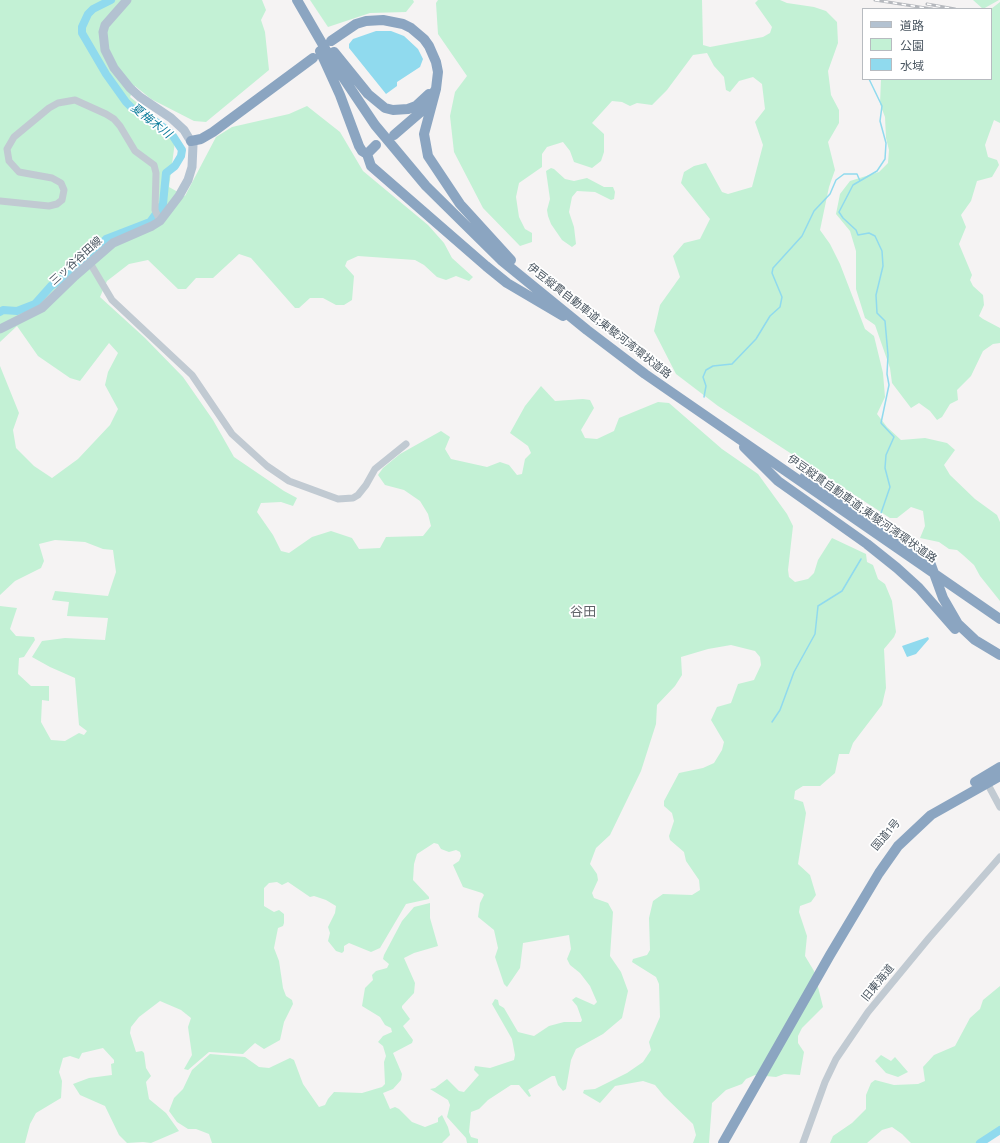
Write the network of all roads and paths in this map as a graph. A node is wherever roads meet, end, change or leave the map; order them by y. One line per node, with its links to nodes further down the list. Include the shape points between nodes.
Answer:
1 (127, 0): 7 (main road, via 105,25 105,50 109,60 140,98 171,118)
2 (299, 1): 5 (highway, via 341,61 384,108 400,111 416,106); 9 (highway, via 359,146); 13 (highway, 伊豆縦貫自動車道;東駿河湾環状道路, via 355,96 375,125 421,180 479,240)
3 (332, 42): 5 (highway, via 346,30 366,21 383,20 403,24 419,34 432,52 438,72)
4 (312, 57): 7 (highway)
5 (433, 91): 6 (highway, via 423,110); 13 (highway, via 424,134 425,145 435,168 479,227)
6 (393, 134)
7 (191, 140): 11 (main road, 三ッ谷谷田線, via 193,156 188,180)
8 (376, 147): 9 (highway)
9 (368, 154): 15 (highway, via 371,166 486,266 508,283)
10 (0, 202): 11 (street, via 49,206 62,200 64,190 61,183 52,178 19,172 9,161 7,149 14,137 49,108 58,103 75,100 114,119 135,151 154,165 155,210)
11 (160, 220): 12 (main road, 三ッ谷谷田線, via 113,244)
12 (90, 263): 14 (main road, 三ッ谷谷田線, via 42,308); 17 (street, via 112,300 192,374 232,434 267,466 289,481 338,499 352,498 366,485 375,469)
13 (558, 306): 15 (highway, 伊豆縦貫自動車道;東駿河湾環状道路)
14 (0, 329)
15 (587, 330): 16 (highway, 伊豆縦貫自動車道;東駿河湾環状道路, via 645,374)
16 (727, 430): 18 (highway, 伊豆縦貫自動車道;東駿河湾環状道路); 23 (highway, via 772,475 888,560 919,588 964,637)
17 (406, 444)
18 (808, 481): 19 (highway, 伊豆縦貫自動車道;東駿河湾環状道路); 22 (highway, via 921,555 934,570 952,616 966,633)
19 (956, 589): 20 (highway, 伊豆縦貫自動車道;東駿河湾環状道路); 21 (highway, 伊豆縦貫自動車道;東駿河湾環状道路)
20 (1000, 619)
21 (1000, 625)
22 (1000, 655)
23 (1000, 660)
24 (1000, 767): 26 (highway, 国道1号)
25 (1000, 776): 26 (highway, 国道1号)
26 (986, 780): 27 (street); 29 (highway, 国道1号, via 932,806 899,835 885,853)
27 (1000, 807)
28 (1000, 857): 30 (street, 旧東海道, via 868,1012 836,1059)
29 (723, 1143)
30 (803, 1143)

